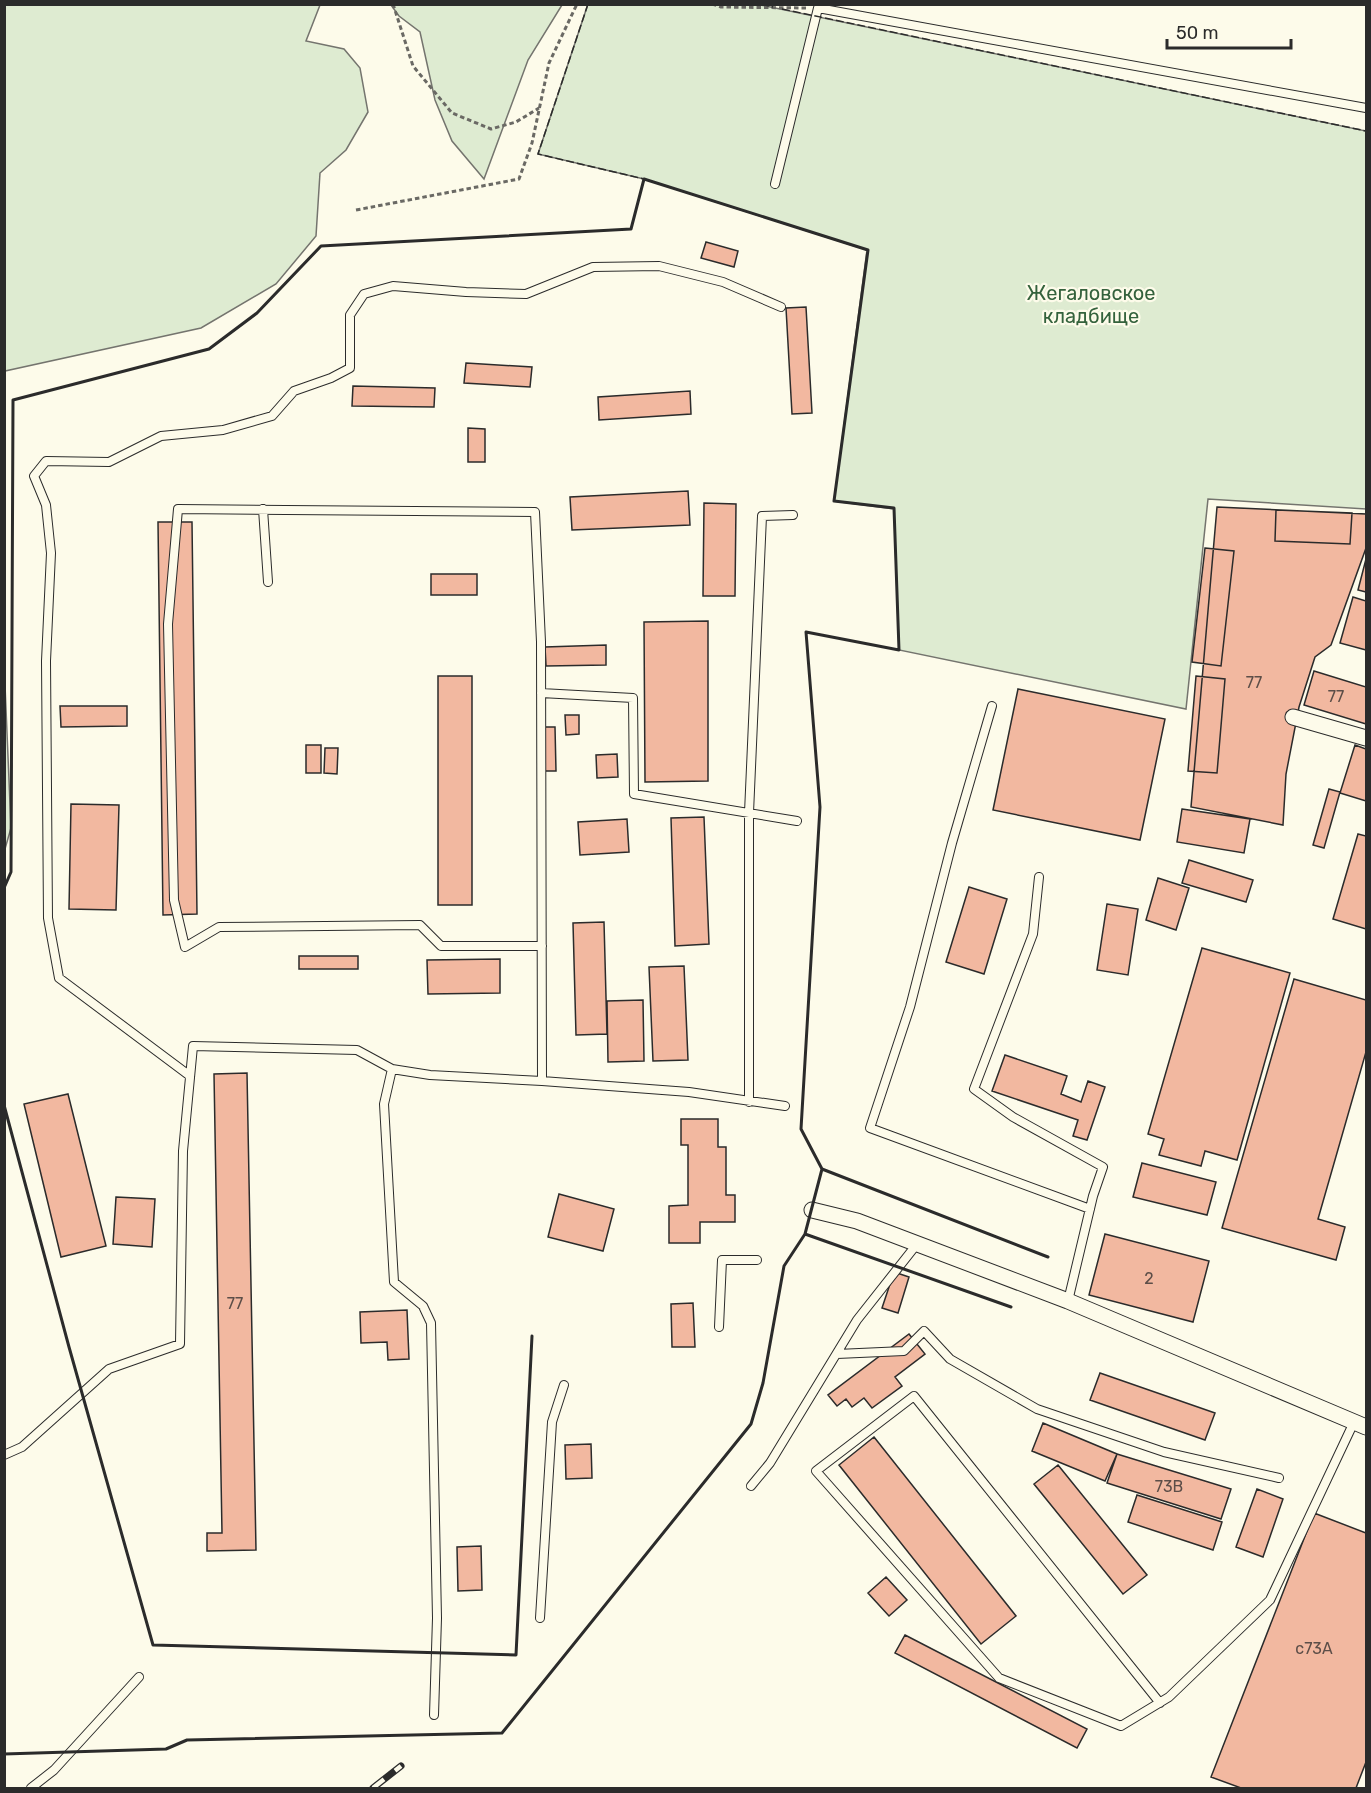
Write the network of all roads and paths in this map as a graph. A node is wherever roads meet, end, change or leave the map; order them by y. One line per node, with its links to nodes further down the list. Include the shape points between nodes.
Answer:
1 (393, 4): 5 (path, via 413,66 452,112 491,129 516,122)
2 (577, 4): 5 (path, via 549,63)
3 (712, 4): 4 (path)
4 (818, 8): 6 (lane); 7 (lane)
5 (539, 108): 8 (path, via 519,179)
6 (1366, 108)
7 (775, 184)
8 (356, 210)
9 (780, 307): 22 (lane, via 723,282 659,266 593,267 526,294 393,286 364,294 351,315 350,368 294,391 272,416 223,430 161,436 109,462 46,461 34,476 46,505 51,553 46,661 48,918 59,978)
10 (263, 509): 12 (lane); 13 (lane, via 535,512); 20 (lane, via 178,509 168,624 174,900 185,948 219,927 420,925 441,946)
11 (793, 515): 17 (lane, via 762,516)
12 (268, 582)
13 (540, 693): 17 (lane, via 633,698 634,794); 20 (lane)
14 (992, 706): 26 (lane, via 910,1007 870,1128)
15 (1293, 717): 16 (street)
16 (1366, 738)
17 (749, 813): 18 (lane); 24 (lane)
18 (797, 821)
19 (1039, 877): 26 (lane, via 1033,934 974,1089 1013,1117 1103,1167)
20 (542, 946): 23 (lane)
21 (392, 1069): 22 (lane, via 357,1050 193,1046); 23 (lane); 41 (lane, via 384,1104 394,1282 423,1306 431,1323 437,1618)
22 (190, 1076): 35 (lane, via 183,1151 180,1344 109,1369 22,1447)
23 (542, 1081): 24 (lane, via 689,1092)
24 (749, 1102): 25 (lane)
25 (785, 1106)
26 (1089, 1209): 30 (lane)
27 (812, 1210): 28 (street, via 857,1221)
28 (917, 1244): 30 (street); 32 (lane, via 857,1320)
29 (757, 1260): 31 (lane, via 722,1260)
30 (1068, 1301): 34 (street)
31 (719, 1327)
32 (837, 1354): 36 (lane, via 904,1351 924,1331 950,1359 1037,1409 1164,1452); 37 (lane, via 770,1463)
33 (564, 1385): 38 (lane, via 552,1422)
34 (1360, 1425): 40 (lane, via 1270,1600)
35 (4, 1455)
36 (1279, 1478)
37 (751, 1486)
38 (540, 1617)
39 (139, 1677): 42 (lane, via 54,1770)
40 (1160, 1703): 40 (lane, via 1121,1726 999,1677 816,1471 914,1396)
41 (434, 1715)
42 (31, 1788)

